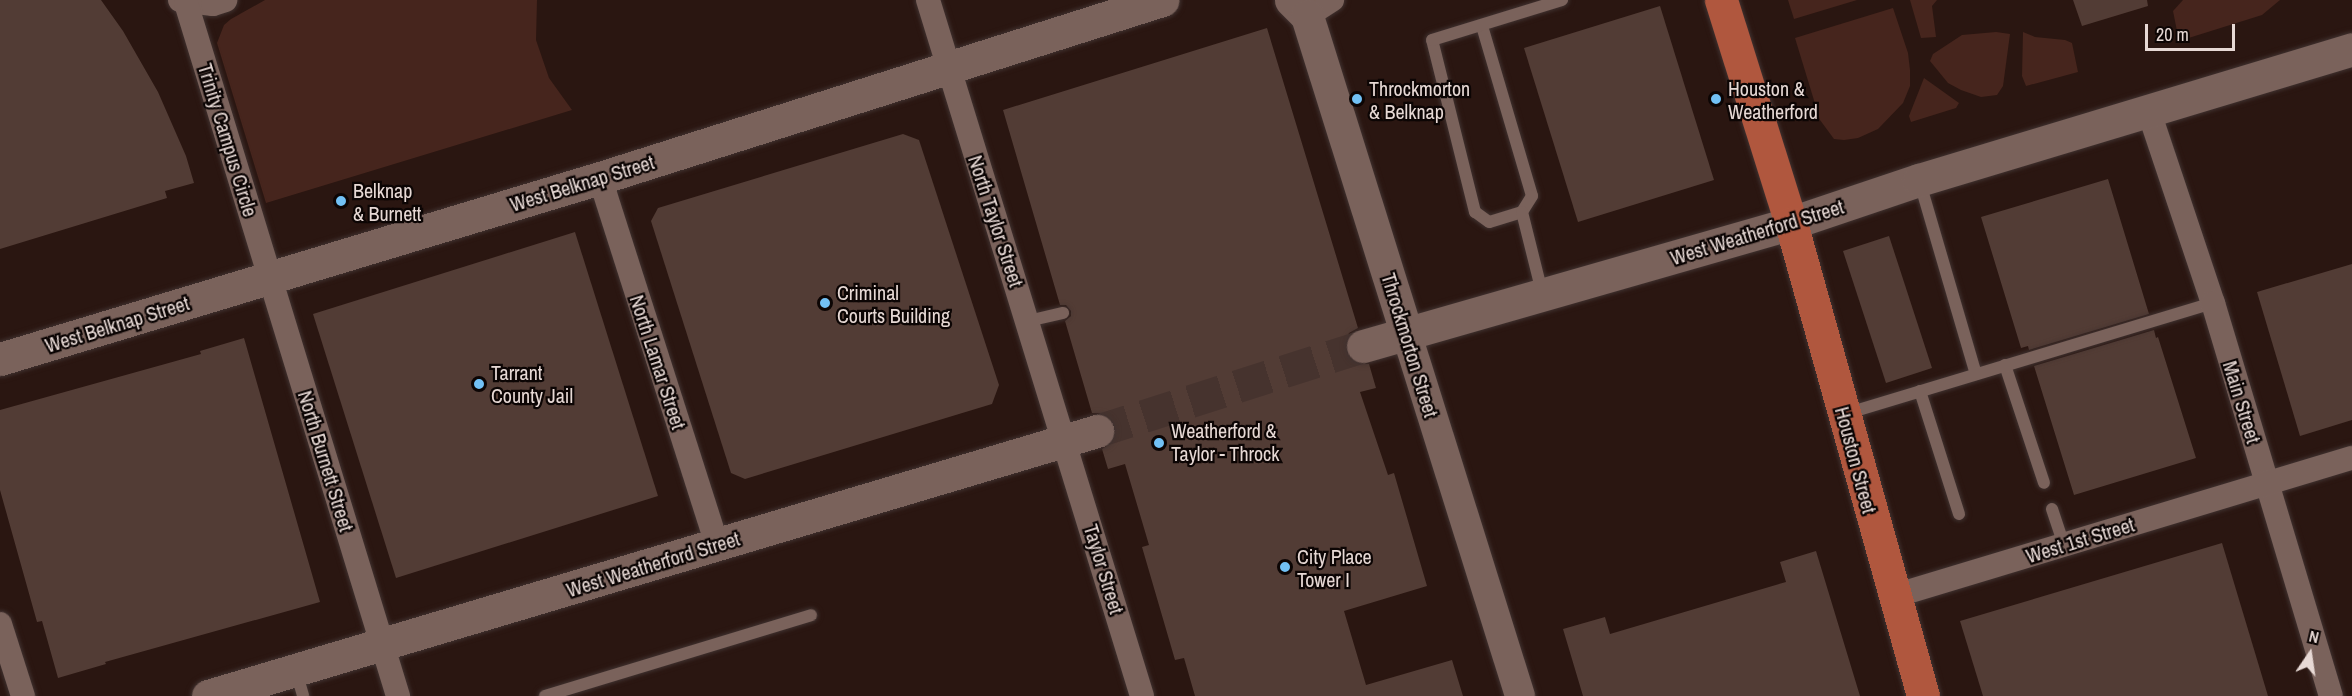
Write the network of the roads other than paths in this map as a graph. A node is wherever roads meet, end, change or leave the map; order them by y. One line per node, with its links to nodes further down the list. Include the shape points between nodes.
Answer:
1 (225, 0): 6 (street, Trinity Campus Circle, via 213,4)
2 (928, 0): 10 (street, North Taylor Street)
3 (1162, 0): 10 (main road, West Belknap Street)
4 (1562, 0): 8 (lane)
5 (1721, 0): 15 (main road, Houston Street)
6 (183, 1): 16 (street, Trinity Campus Circle)
7 (1310, 5): 21 (main road, Throckmorton Street)
8 (1482, 26): 14 (lane, via 1532,196); 14 (lane, via 1432,40 1475,212 1489,222)
9 (2352, 49): 11 (main road, West Weatherford Street)
10 (949, 69): 12 (main road, West Belknap Street); 20 (street, North Taylor Street)
11 (2148, 109): 13 (main road, West Weatherford Street); 18 (street, Main Street)
12 (600, 178): 16 (main road, West Belknap Street); 35 (street, North Lamar Street)
13 (1919, 180): 15 (main road, West Weatherford Street); 25 (lane)
14 (1522, 212): 17 (lane)
15 (1791, 223): 17 (main road, West Weatherford Street); 27 (main road, Houston Street)
16 (270, 278): 23 (main road, West Belknap Street); 40 (street, North Burnett Street)
17 (1543, 294): 21 (main road, West Weatherford Street)
18 (2212, 303): 24 (lane); 32 (street, Main Street)
19 (1063, 314): 20 (lane)
20 (1028, 321): 29 (street, North Taylor Street)
21 (1406, 332): 22 (main road, West Weatherford Street); 47 (street, Throckmorton Street)
22 (1363, 346)
23 (0, 359)
24 (2005, 365): 25 (lane); 31 (lane)
25 (1976, 374): 26 (lane)
26 (1920, 391): 27 (lane); 34 (lane)
27 (1844, 414): 37 (main road, Houston Street)
28 (1097, 431): 29 (main road, West Weatherford Street)
29 (1066, 441): 35 (main road, West Weatherford Street); 46 (street, Taylor Street)
30 (2352, 458): 32 (street, West 1st Street)
31 (2044, 483)
32 (2267, 484): 36 (street, West 1st Street); 49 (street, Main Street)
33 (2052, 509): 36 (lane)
34 (1959, 514)
35 (717, 545): 40 (main road, West Weatherford Street)
36 (2065, 548): 37 (street, West 1st Street)
37 (1894, 596): 48 (main road, Houston Street)
38 (811, 615): 45 (lane)
39 (0, 624): 42 (street)
40 (381, 644): 41 (main road, West Weatherford Street); 44 (street, North Burnett Street)
41 (299, 683): 43 (main road, West Weatherford Street)
42 (23, 696)
43 (208, 696)
44 (398, 696)
45 (545, 696)
46 (1142, 696)
47 (1520, 696)
48 (1923, 696)
49 (2331, 696)

